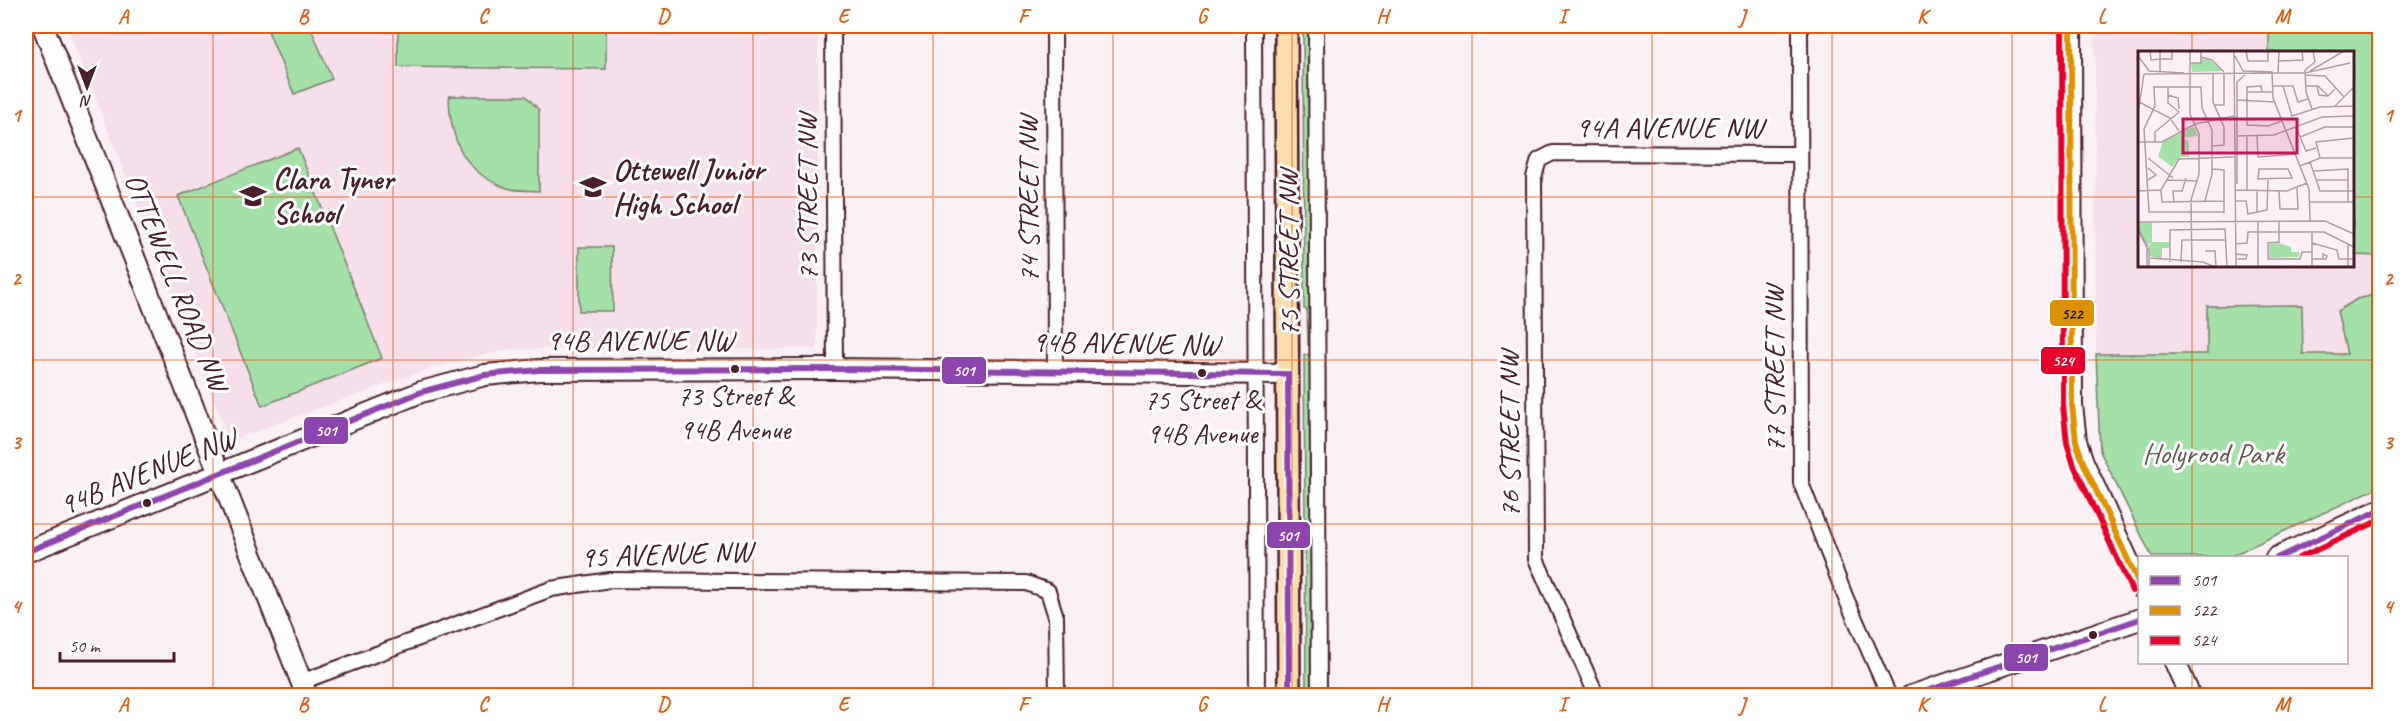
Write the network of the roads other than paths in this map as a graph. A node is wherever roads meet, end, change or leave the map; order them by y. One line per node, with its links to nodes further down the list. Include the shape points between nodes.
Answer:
1 (44, 26): 15 (street, OTTEWELL ROAD NW)
2 (833, 26): 11 (street, 73 STREET NW)
3 (1054, 26): 12 (street, 74 STREET NW)
4 (1254, 26): 13 (street, 75 STREET NW)
5 (1286, 26): 14 (main road, 75 STREET NW)
6 (1316, 26): 26 (street, 75 STREET NW)
7 (1800, 26): 9 (street, 77 STREET NW)
8 (2071, 26): 19 (street, via 2072,405 2076,441)
9 (1800, 154): 10 (street, 94A AVENUE NW, via 1553,153); 28 (street, 77 STREET NW, via 1801,483)
10 (1539, 160): 27 (street, 76 STREET NW, via 1534,177 1536,559)
11 (835, 369): 12 (street, 94B AVENUE NW); 15 (street, 94B AVENUE NW, via 538,369 485,375 421,392)
12 (1055, 372): 13 (street, 94B AVENUE NW)
13 (1256, 374): 14 (street, 94B AVENUE NW); 24 (street, 75 STREET NW)
14 (1288, 374): 25 (main road, 75 STREET NW)
15 (221, 475): 17 (street, 94B AVENUE NW); 22 (street, OTTEWELL ROAD NW)
16 (2379, 510): 18 (street)
17 (26, 552)
18 (2280, 556)
19 (2138, 585)
20 (2138, 619): 29 (street)
21 (2175, 664): 30 (street)
22 (304, 689): 23 (street, 95 AVENUE NW, via 551,589 610,580 1004,582 1026,583 1048,591 1056,617)
23 (1057, 696)
24 (1257, 696)
25 (1289, 696)
26 (1319, 696)
27 (1597, 696)
28 (1889, 696)
29 (1911, 696)
30 (2190, 696)

